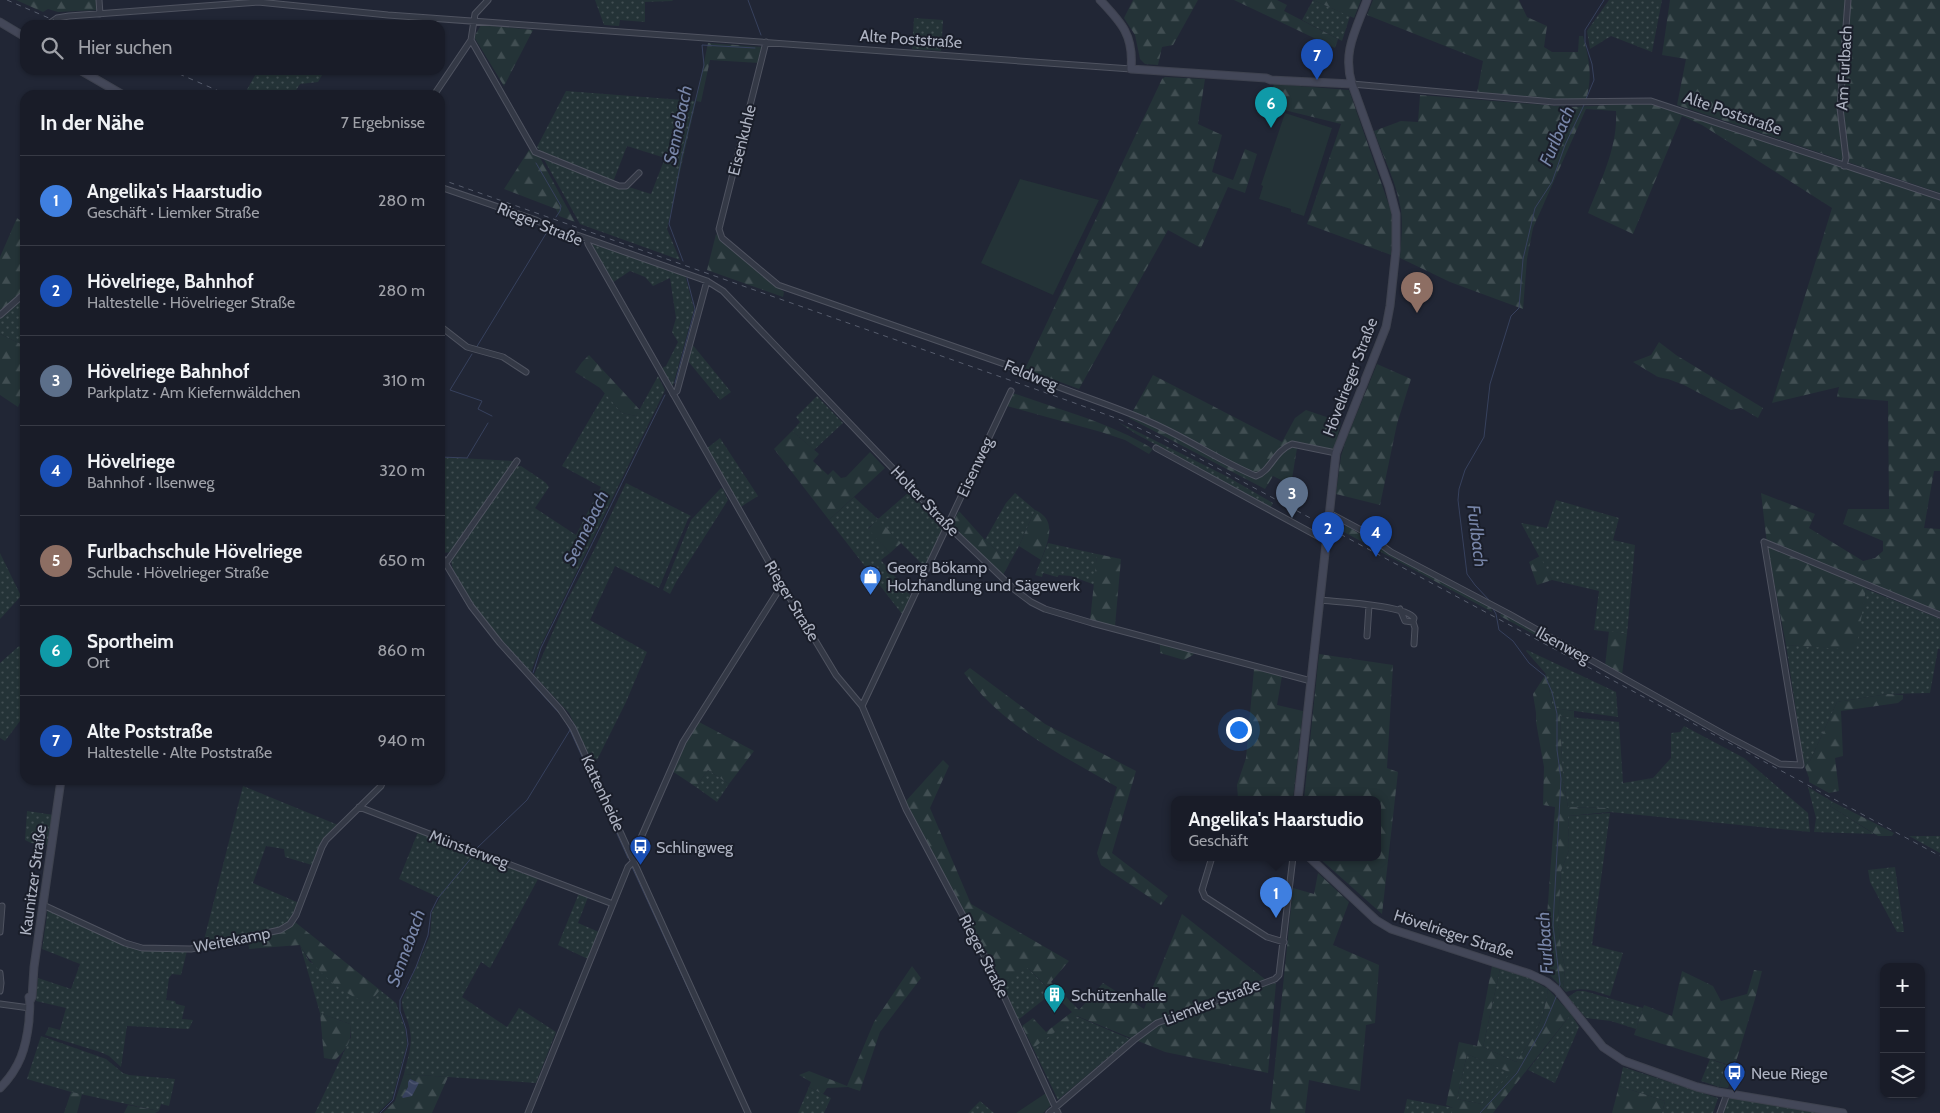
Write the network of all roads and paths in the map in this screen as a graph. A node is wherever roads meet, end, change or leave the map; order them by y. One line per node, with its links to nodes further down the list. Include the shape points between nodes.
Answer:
1 (99, 0): 8 (street)
2 (197, 0): 7 (street)
3 (488, 0): 10 (street)
4 (1100, 0): 15 (main road, via 1125,30 1132,46)
5 (1367, 0): 17 (main road, Hövelrieger Straße, via 1348,54)
6 (1848, 0): 20 (street, Am Furlbach, via 1840,101)
7 (196, 7): 8 (street, Alte Poststraße); 10 (street, Alte Poststraße, via 258,2)
8 (100, 14): 9 (street, Alte Poststraße)
9 (54, 20)
10 (473, 20): 13 (street); 14 (street, Alte Poststraße)
11 (0, 22): 12 (main road)
12 (20, 34)
13 (472, 40): 19 (street); 21 (street, via 536,152 619,186 626,186)
14 (766, 42): 15 (street, Alte Poststraße); 24 (street, Eisenkuhle, via 719,229)
15 (1131, 69): 17 (main road, Alte Poststraße)
16 (89, 75): 18 (main road)
17 (1352, 84): 20 (street, Alte Poststraße, via 1554,102 1651,101); 34 (main road, Hövelrieger Straße, via 1390,186 1397,226 1388,318)
18 (115, 90)
19 (437, 90)
20 (1844, 166): 23 (street, Alte Poststraße)
21 (639, 173)
22 (445, 189): 25 (street, Rieger Straße, via 536,220 565,236 577,235)
23 (1940, 197)
24 (722, 238): 34 (street, Feldweg, via 778,285 1107,403 1176,434 1256,476 1263,473 1279,452 1292,444)
25 (587, 240): 26 (street, Holter Straße); 32 (street, Rieger Straße)
26 (708, 281): 32 (street, via 677,391); 37 (street, Holter Straße, via 723,291)
27 (20, 297): 28 (street)
28 (0, 315)
29 (445, 330): 30 (street, via 467,347 503,357)
30 (526, 372)
31 (1011, 391): 37 (street, Eisenweg)
32 (673, 394): 40 (street, Rieger Straße)
33 (1156, 448): 38 (street)
34 (1336, 453): 36 (main road, Hövelrieger Straße)
35 (517, 461): 39 (street)
36 (1328, 515): 38 (main road, Hövelrieger Straße); 44 (street, Ilsenweg, via 1361,530 1391,552 1783,765 1801,766 1764,542)
37 (948, 526): 48 (street, Holter Straße, via 1016,590 1045,609); 49 (street, Eisenweg)
38 (1326, 539): 41 (main road, Hövelrieger Straße)
39 (446, 563): 54 (street, Kattenheide, via 471,606 500,643 568,718)
40 (782, 585): 49 (street, Rieger Straße, via 836,675); 54 (street, via 683,742 636,849)
41 (1320, 600): 42 (street); 48 (main road, Hövelrieger Straße)
42 (1370, 605): 43 (street); 46 (street)
43 (1400, 609): 45 (street, via 1405,622); 45 (street, via 1413,614)
44 (1940, 616)
45 (1413, 622): 47 (street, via 1416,628)
46 (1368, 636)
47 (1414, 644)
48 (1311, 683): 52 (main road, Hövelrieger Straße)
49 (862, 706): 70 (street, Rieger Straße, via 906,809 992,970)
50 (60, 785): 60 (main road, Kaunitzer Straße)
51 (382, 785): 53 (street)
52 (1298, 796)
53 (359, 807): 59 (street, Münsterweg); 60 (street, Weitekamp, via 326,840 296,915 280,930 191,949 142,948)
54 (631, 853): 55 (street, Kattenheide)
55 (634, 861): 59 (street, via 628,867); 72 (street, Kattenheide)
56 (1211, 861): 63 (street, via 1202,890 1205,897 1267,937)
57 (1293, 861): 63 (street, Liemker Straße)
58 (1313, 861): 69 (main road, Hövelrieger Straße, via 1382,925 1540,978 1557,991 1612,1055 1697,1087)
59 (613, 904): 71 (street)
60 (43, 905): 67 (main road, Kaunitzer Straße)
61 (2, 906): 62 (street)
62 (0, 932)
63 (1284, 942): 70 (street, Liemker Straße, via 1280,975 1275,979 1157,1023)
64 (0, 973): 65 (street)
65 (0, 991)
66 (0, 1004): 67 (street)
67 (30, 1005): 68 (main road, Kaunitzer Straße, via 22,1058)
68 (0, 1088)
69 (1727, 1094): 74 (street); 75 (main road, Hövelrieger Straße)
70 (1057, 1111): 73 (street)
71 (528, 1113)
72 (748, 1113)
73 (1049, 1113)
74 (1720, 1113)
75 (1843, 1113)

